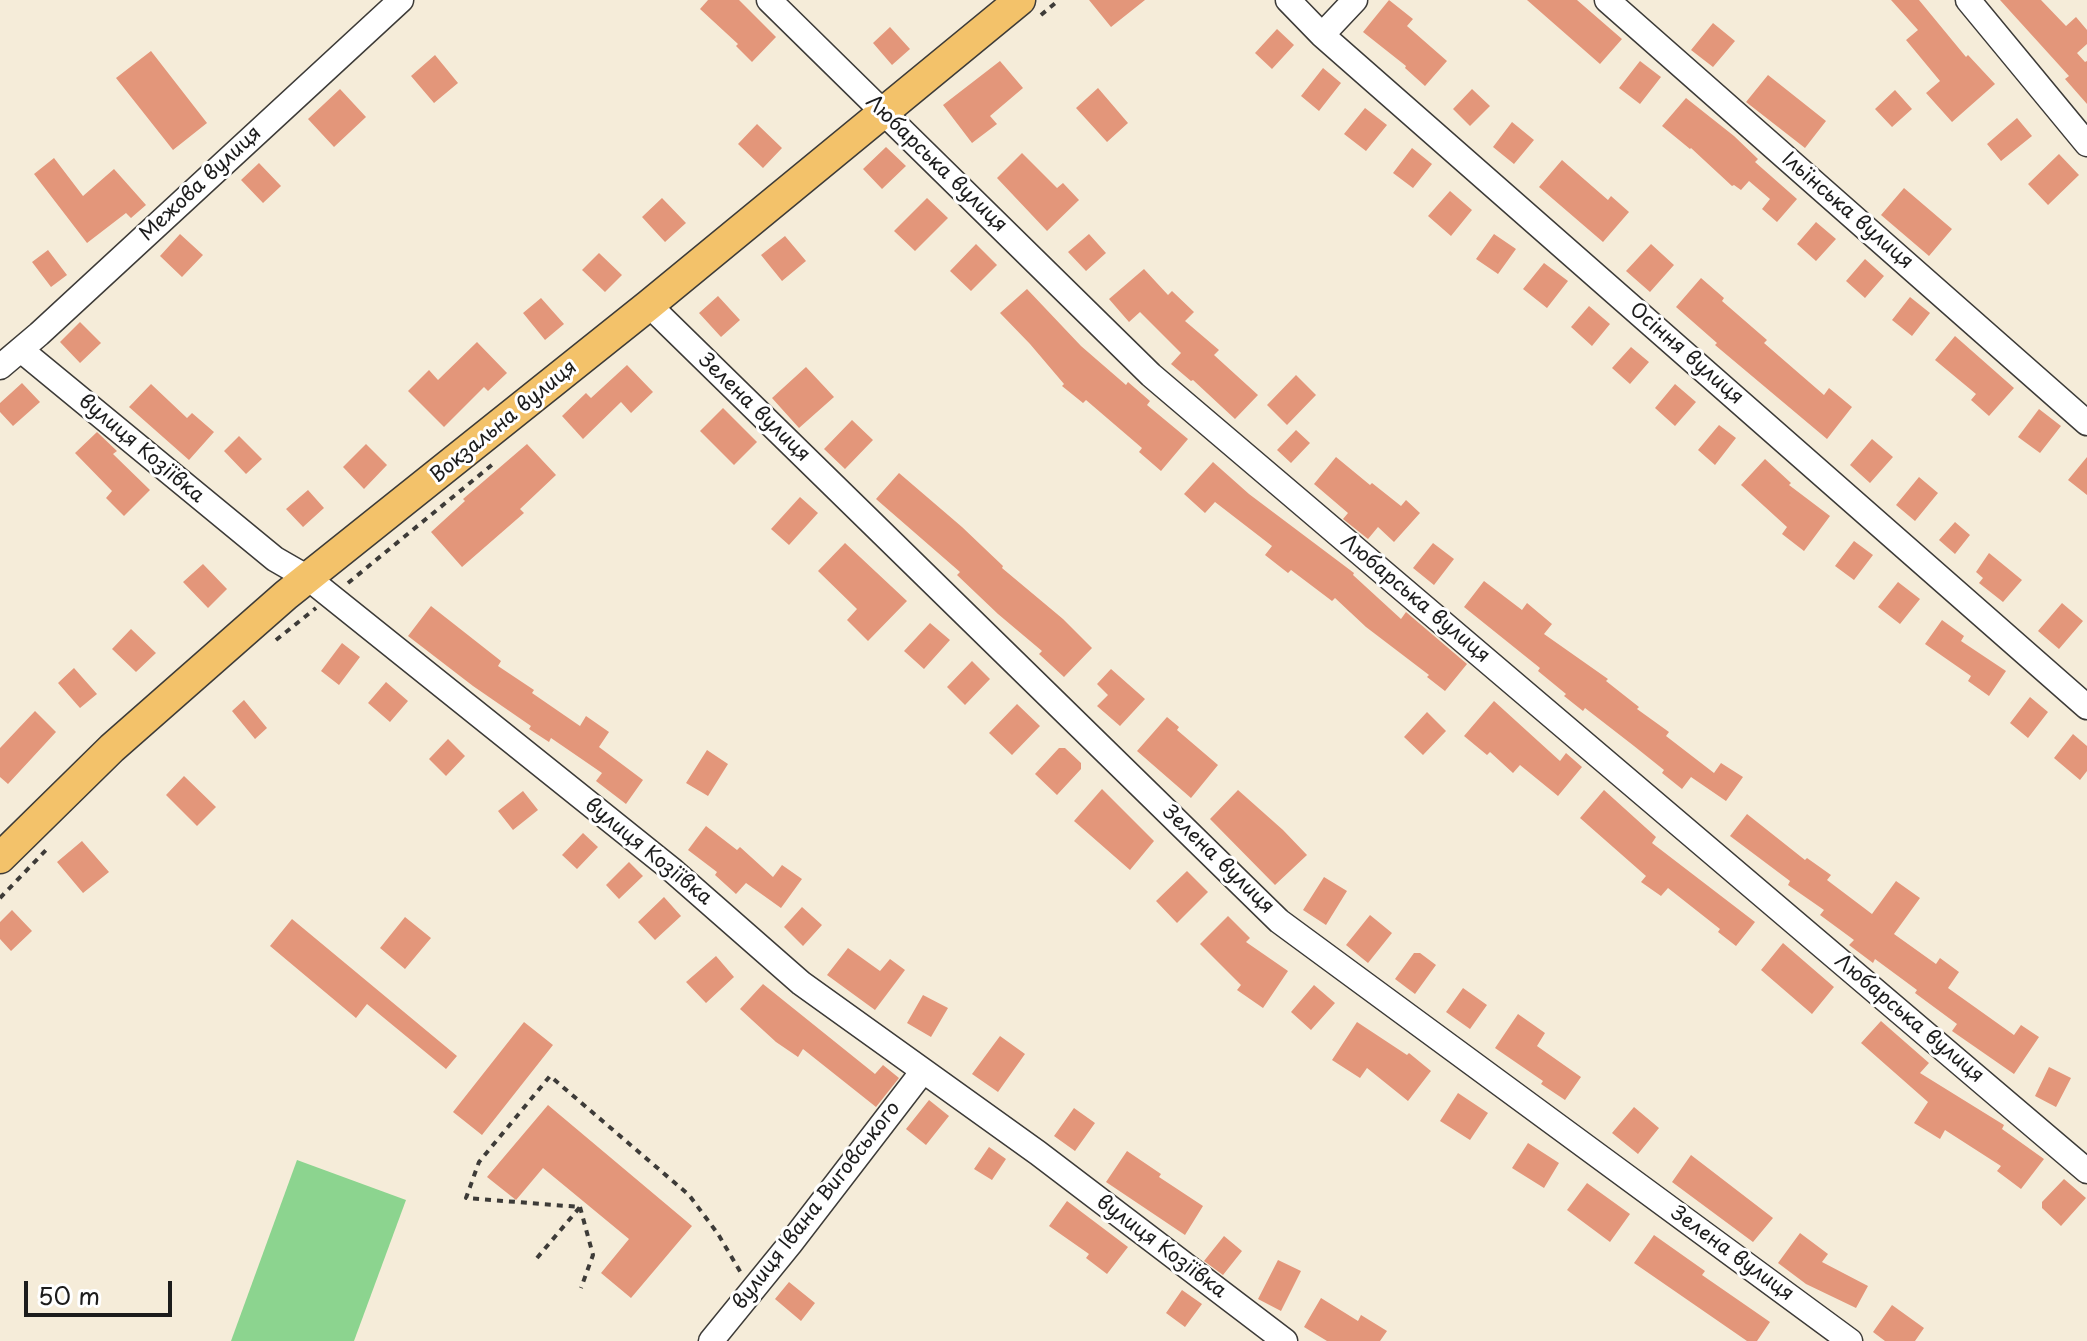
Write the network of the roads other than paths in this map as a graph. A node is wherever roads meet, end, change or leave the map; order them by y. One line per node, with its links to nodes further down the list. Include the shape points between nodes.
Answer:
1 (401, 0): 12 (street, Межова вулиця)
2 (769, 0): 9 (street, Любарська вулиця)
3 (1288, 0): 8 (street, Осіння вулиця)
4 (1355, 0): 8 (street)
5 (1607, 0): 14 (street, Ільїнська вулиця)
6 (1968, 0): 10 (street)
7 (1028, 10): 9 (main road, Вокзальна вулиця)
8 (1322, 35): 16 (street, Осіння вулиця)
9 (883, 112): 11 (main road, Вокзальна вулиця); 19 (street, Любарська вулиця, via 1151,375)
10 (2087, 144)
11 (649, 305): 15 (main road, Вокзальна вулиця); 22 (street, Зелена вулиця, via 1279,921)
12 (21, 350): 13 (street, Межова вулиця); 15 (street, вулиця Козіївка, via 275,559)
13 (0, 367)
14 (2087, 423)
15 (319, 588): 17 (main road, Вокзальна вулиця, via 112,748); 18 (street, вулиця Козіївка, via 671,869 801,983)
16 (2087, 707)
17 (0, 858)
18 (923, 1071): 20 (street, вулиця Івана Виговського); 21 (street, вулиця Козіївка)
19 (2087, 1171)
20 (711, 1341)
21 (1285, 1341)
22 (1850, 1341)

